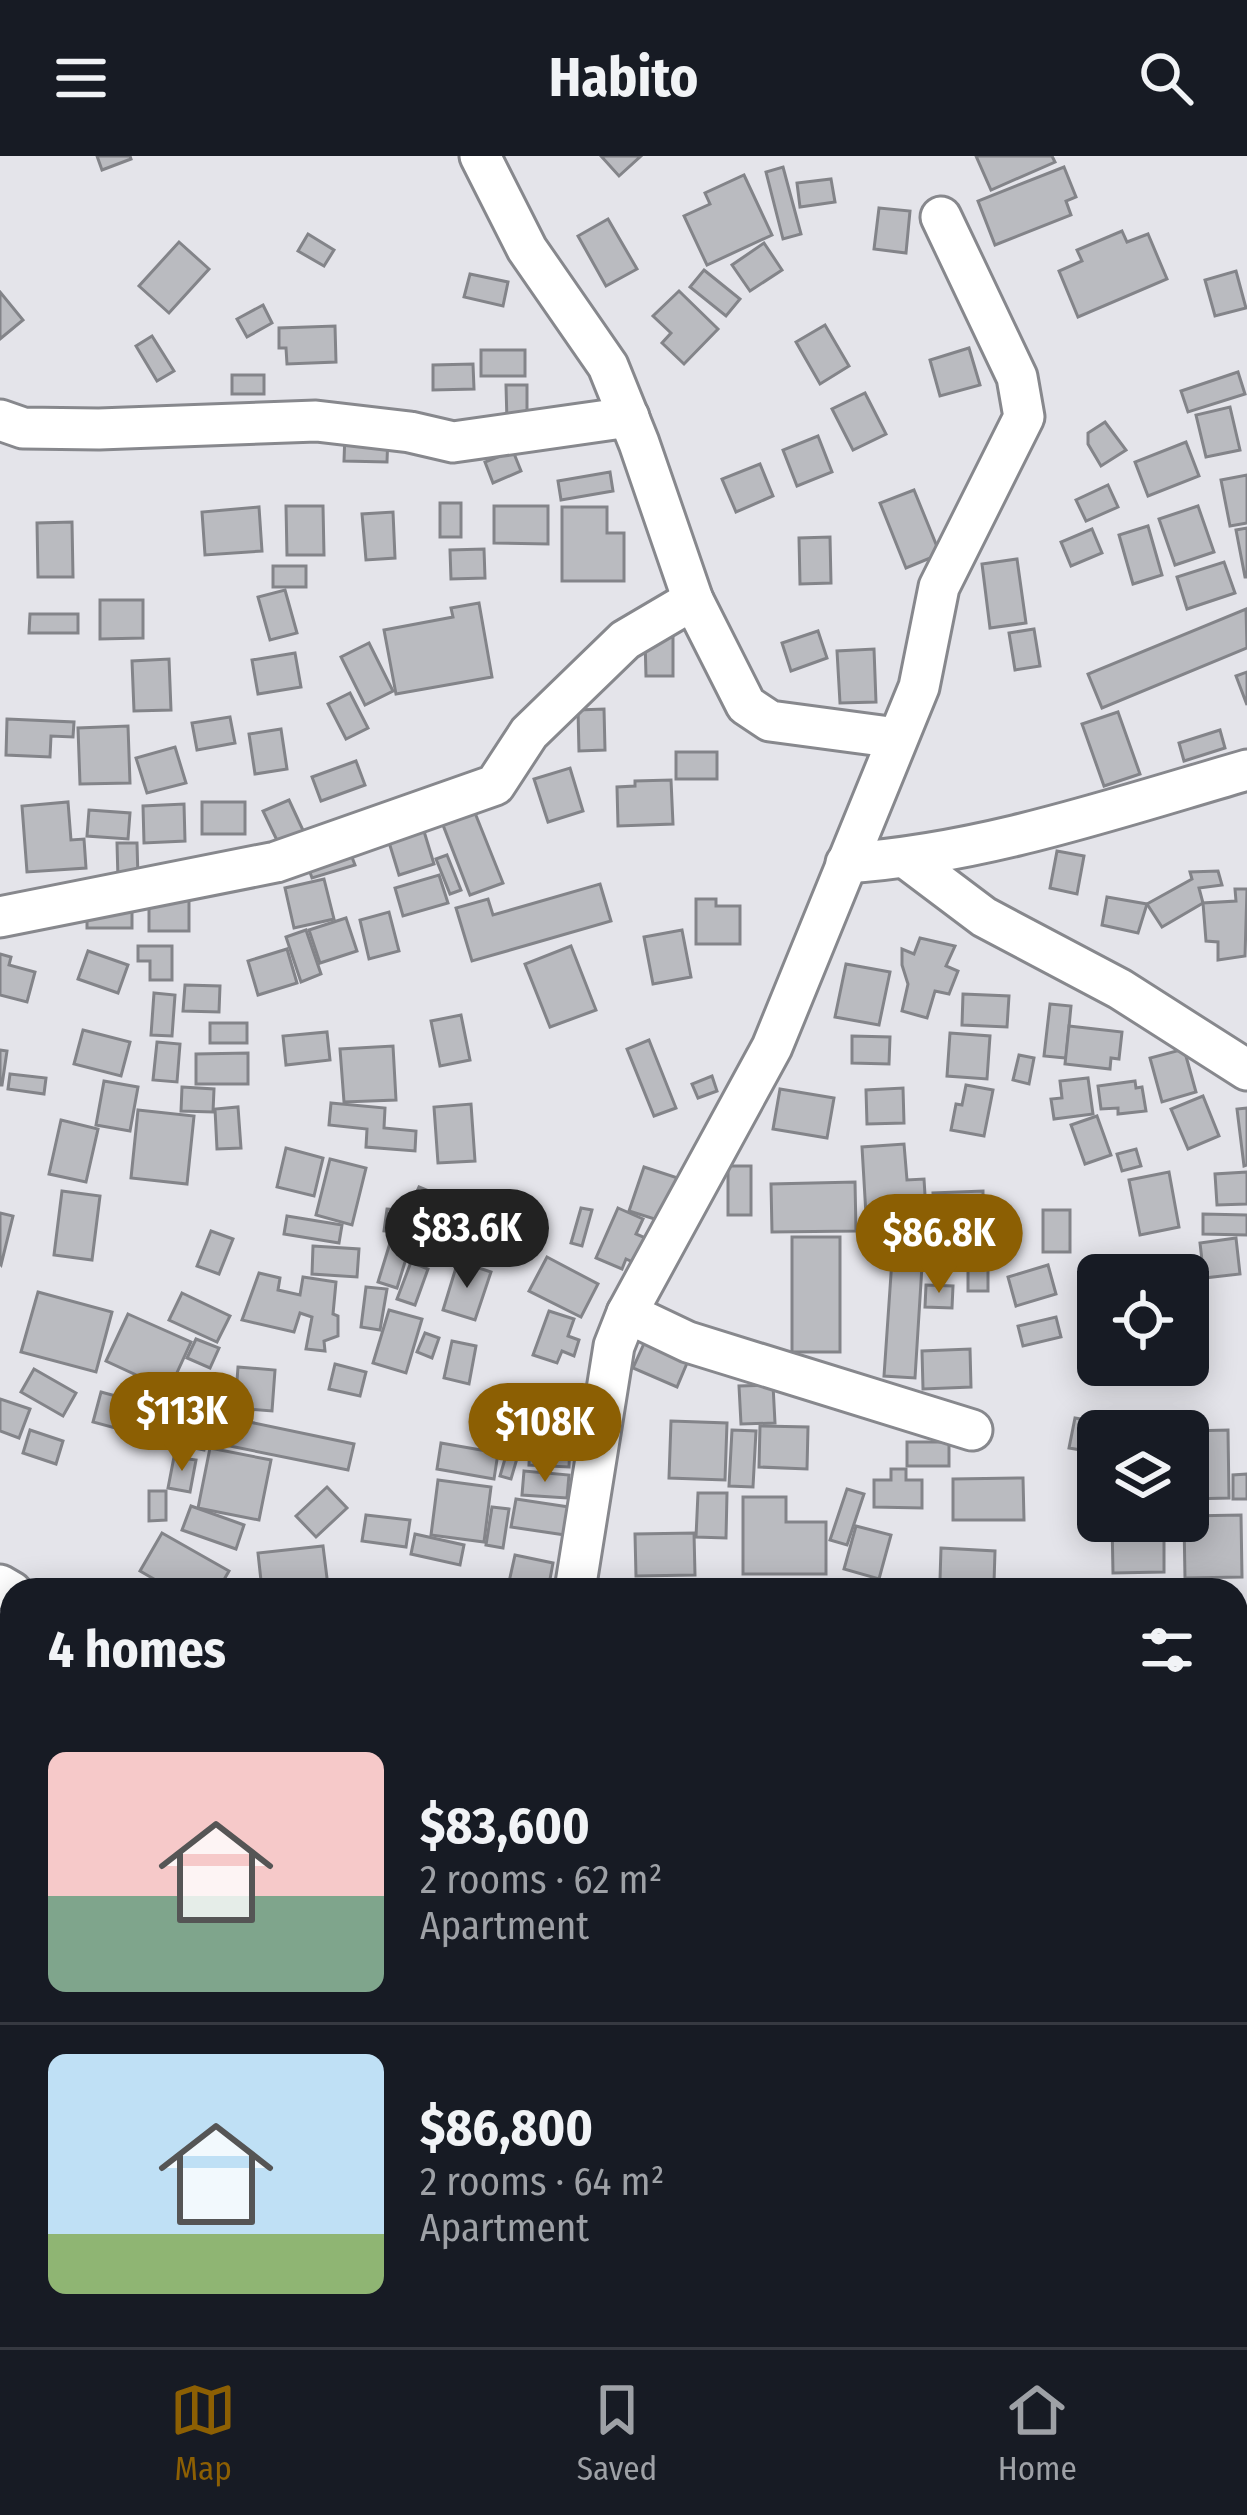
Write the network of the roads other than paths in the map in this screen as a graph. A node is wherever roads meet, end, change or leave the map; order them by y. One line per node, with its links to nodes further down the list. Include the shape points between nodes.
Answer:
1 (480, 156): 3 (street, via 527,250 608,366)
2 (941, 217): 6 (street, via 1017,377 1024,417 939,587 919,687)
3 (629, 417): 4 (street, via 453,442 316,421 99,429); 5 (street)
4 (0, 420)
5 (693, 601): 6 (street, via 746,705 770,721); 10 (street, via 626,640 529,733 495,785 277,862)
6 (897, 738): 9 (street)
7 (1247, 770): 8 (street)
8 (907, 859): 9 (street); 11 (street, via 984,917 1120,989)
9 (846, 862): 12 (street, via 772,1047)
10 (0, 917)
11 (1247, 1070)
12 (626, 1313): 13 (street, via 688,1342); 14 (street)
13 (972, 1430)
14 (577, 1578)

